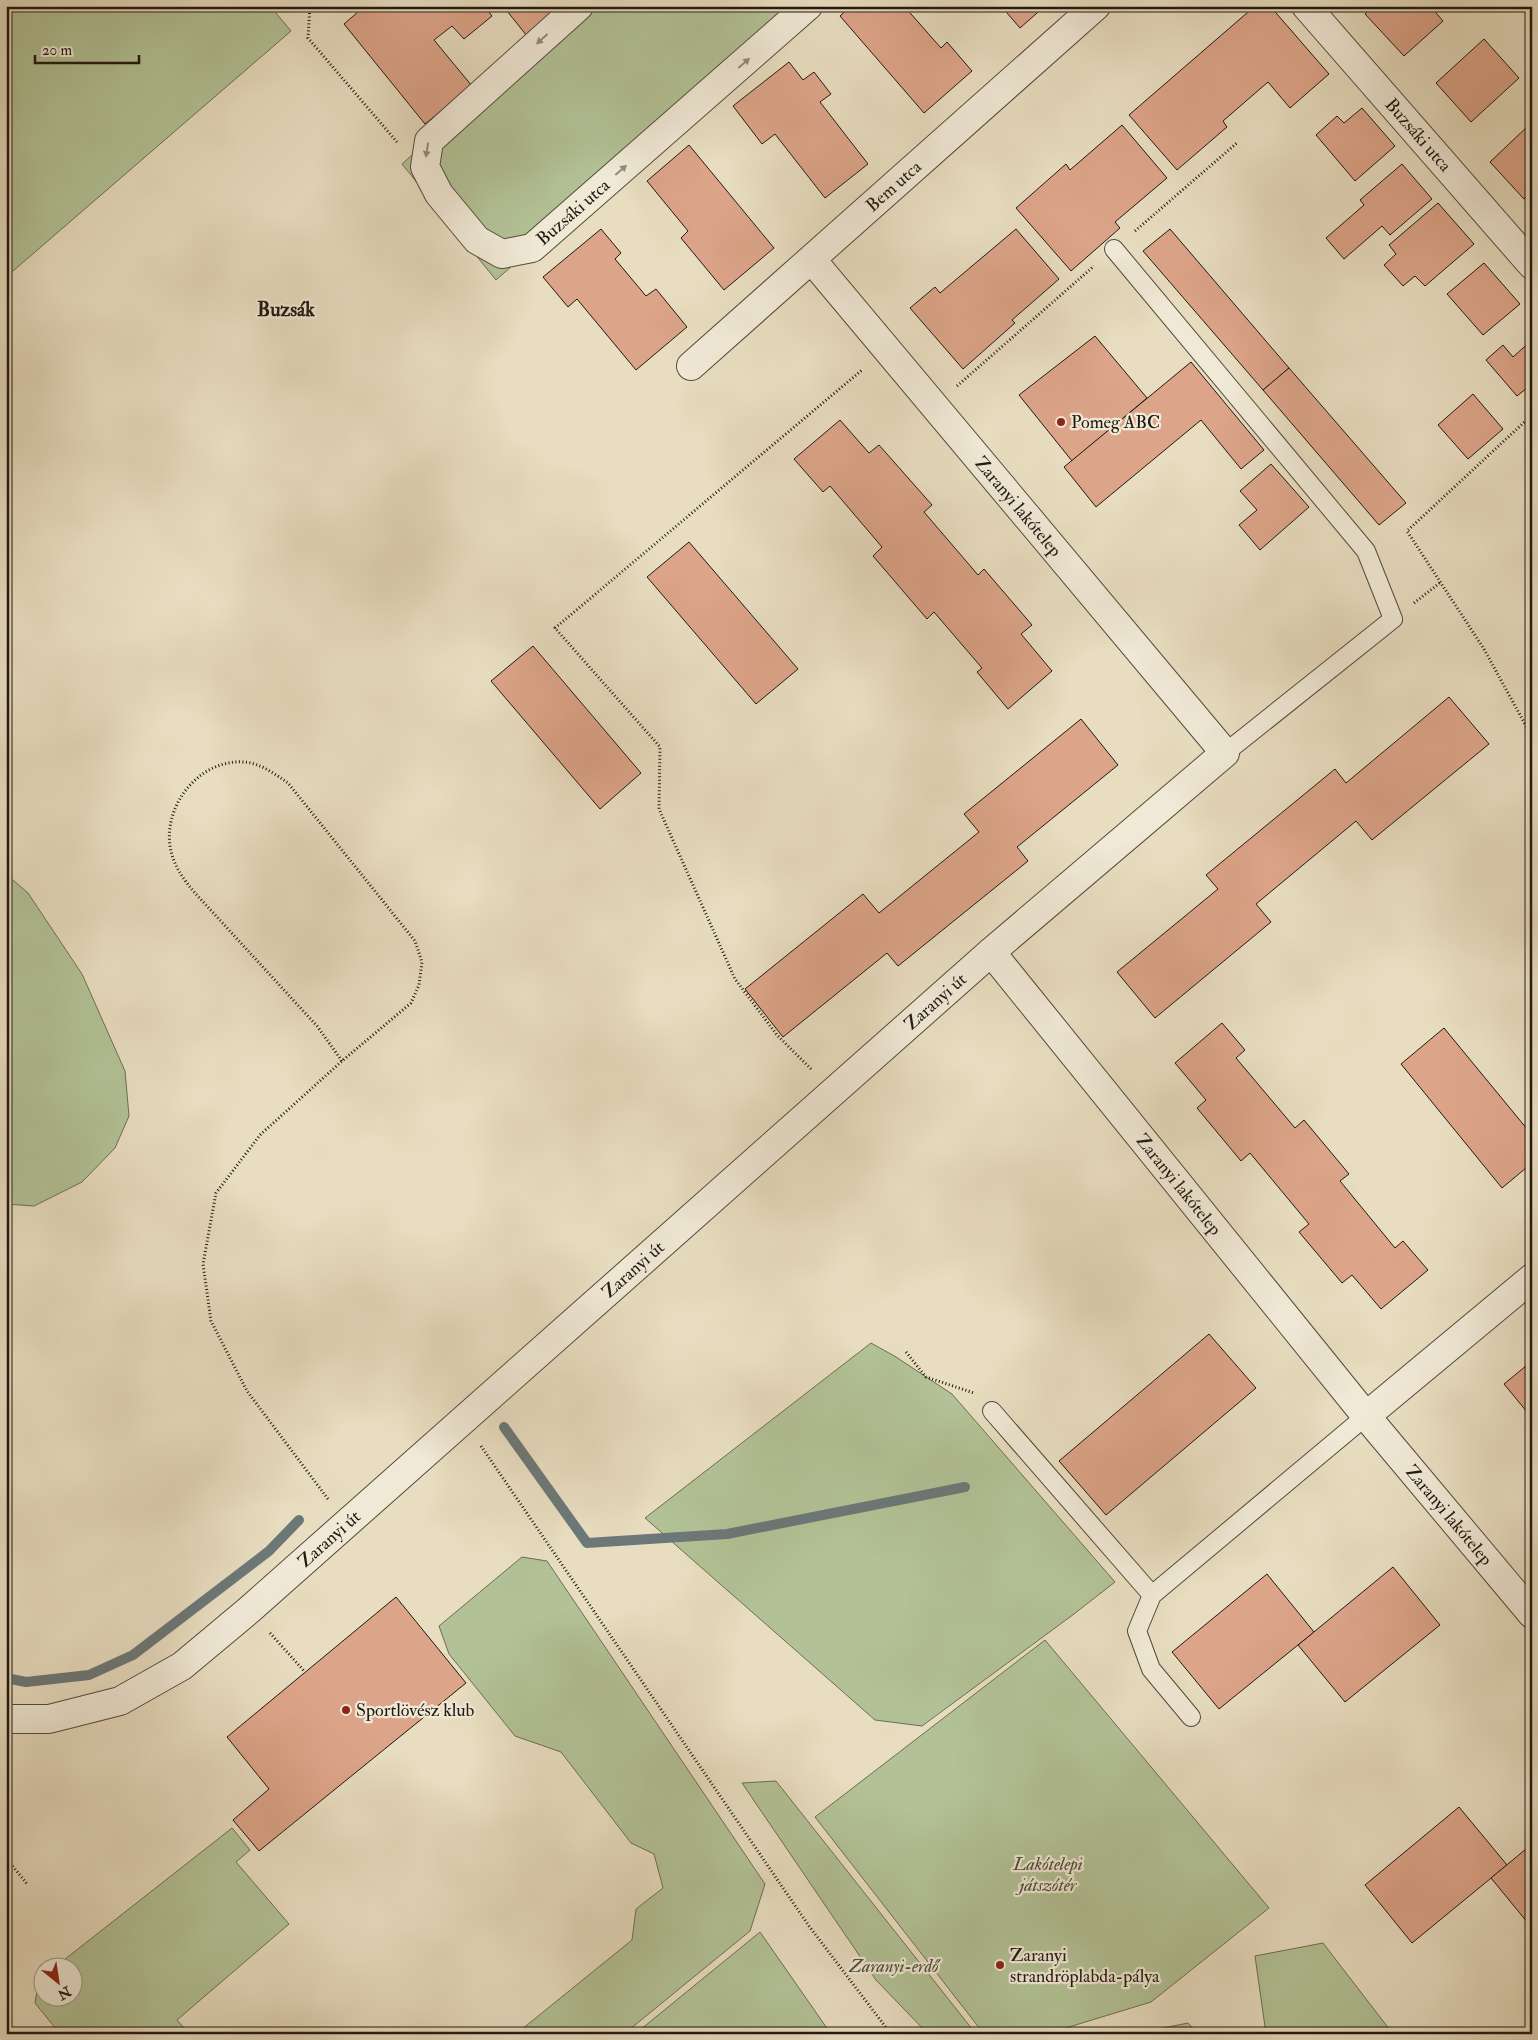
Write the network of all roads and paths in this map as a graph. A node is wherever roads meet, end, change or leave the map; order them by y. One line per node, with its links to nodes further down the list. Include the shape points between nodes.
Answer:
1 (310, 6): 6 (path, via 308,38 399,144)
2 (578, 6): 6 (street, one-way to 6)
3 (808, 6): 6 (street, Buzsáki utca, one-way to 3, via 425,167 438,194 477,240 502,254 532,248)
4 (1096, 6): 9 (street, Bem utca)
5 (1306, 6): 10 (street, Buzsáki utca)
6 (429, 141)
7 (1238, 142): 8 (path)
8 (1114, 249): 13 (path); 16 (lane, via 1366,551 1393,619)
9 (812, 260): 11 (street, Zaranyi lakótelep); 12 (street, Bem utca)
10 (1532, 265)
11 (886, 350): 13 (street, Zaranyi lakótelep); 19 (path, via 555,628 660,747 659,810 735,978 777,1034)
12 (691, 366)
13 (934, 406): 16 (street, Zaranyi lakótelep)
14 (1532, 415): 15 (path, via 1407,531 1484,649)
15 (1532, 737)
16 (1225, 753): 17 (street, Zaranyi út)
17 (991, 952): 19 (street, Zaranyi út); 23 (street, Zaranyi lakótelep)
18 (342, 1061): 18 (path, via 411,1004 419,985 422,962 415,941 288,783 270,770 244,762 223,764 200,775 180,796 170,820 170,846 178,871 194,894 317,1026); 25 (path, via 260,1135 216,1193 203,1264 211,1321 247,1391)
19 (833, 1091): 24 (street, Zaranyi út)
20 (1532, 1278): 23 (street)
21 (906, 1352): 22 (path, via 926,1377 973,1392)
22 (992, 1411): 26 (lane)
23 (1366, 1416): 26 (lane); 28 (street, Zaranyi lakótelep)
24 (463, 1418): 25 (street, Zaranyi út); 34 (path, via 808,1926)
25 (346, 1523): 27 (street, Zaranyi út)
26 (1152, 1595): 30 (lane, via 1137,1631 1151,1669)
27 (249, 1610): 29 (path); 31 (street, Zaranyi út, via 182,1666 120,1702 49,1719)
28 (1532, 1614)
29 (305, 1672)
30 (1191, 1717)
31 (6, 1719)
32 (6, 1858): 33 (path)
33 (28, 1885)
34 (891, 2034)

